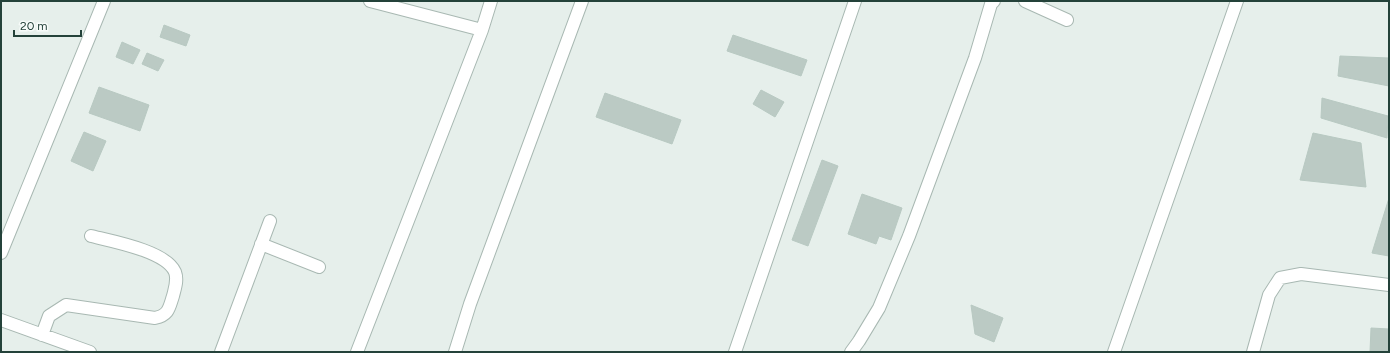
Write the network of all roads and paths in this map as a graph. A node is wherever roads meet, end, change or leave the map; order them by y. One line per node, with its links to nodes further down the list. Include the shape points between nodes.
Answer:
1 (104, 1): 14 (street)
2 (370, 1): 10 (street)
3 (491, 1): 10 (street)
4 (582, 1): 22 (street, via 470,304)
5 (855, 1): 23 (street)
6 (994, 1): 24 (street, via 909,236 879,308)
7 (1025, 1): 9 (street)
8 (1238, 1): 25 (street)
9 (1067, 20)
10 (482, 30): 21 (street)
11 (270, 221): 13 (street)
12 (91, 236): 18 (street, via 135,247 164,260 175,272 177,284 168,312 155,318 66,306 49,316)
13 (261, 244): 15 (street); 20 (street)
14 (1, 253)
15 (319, 267)
16 (1389, 285): 26 (street, via 1301,274 1280,278 1269,295)
17 (1, 320): 18 (street)
18 (42, 335): 19 (street)
19 (90, 352)
20 (221, 352)
21 (357, 352)
22 (455, 352)
23 (735, 352)
24 (851, 352)
25 (1114, 352)
26 (1253, 352)

